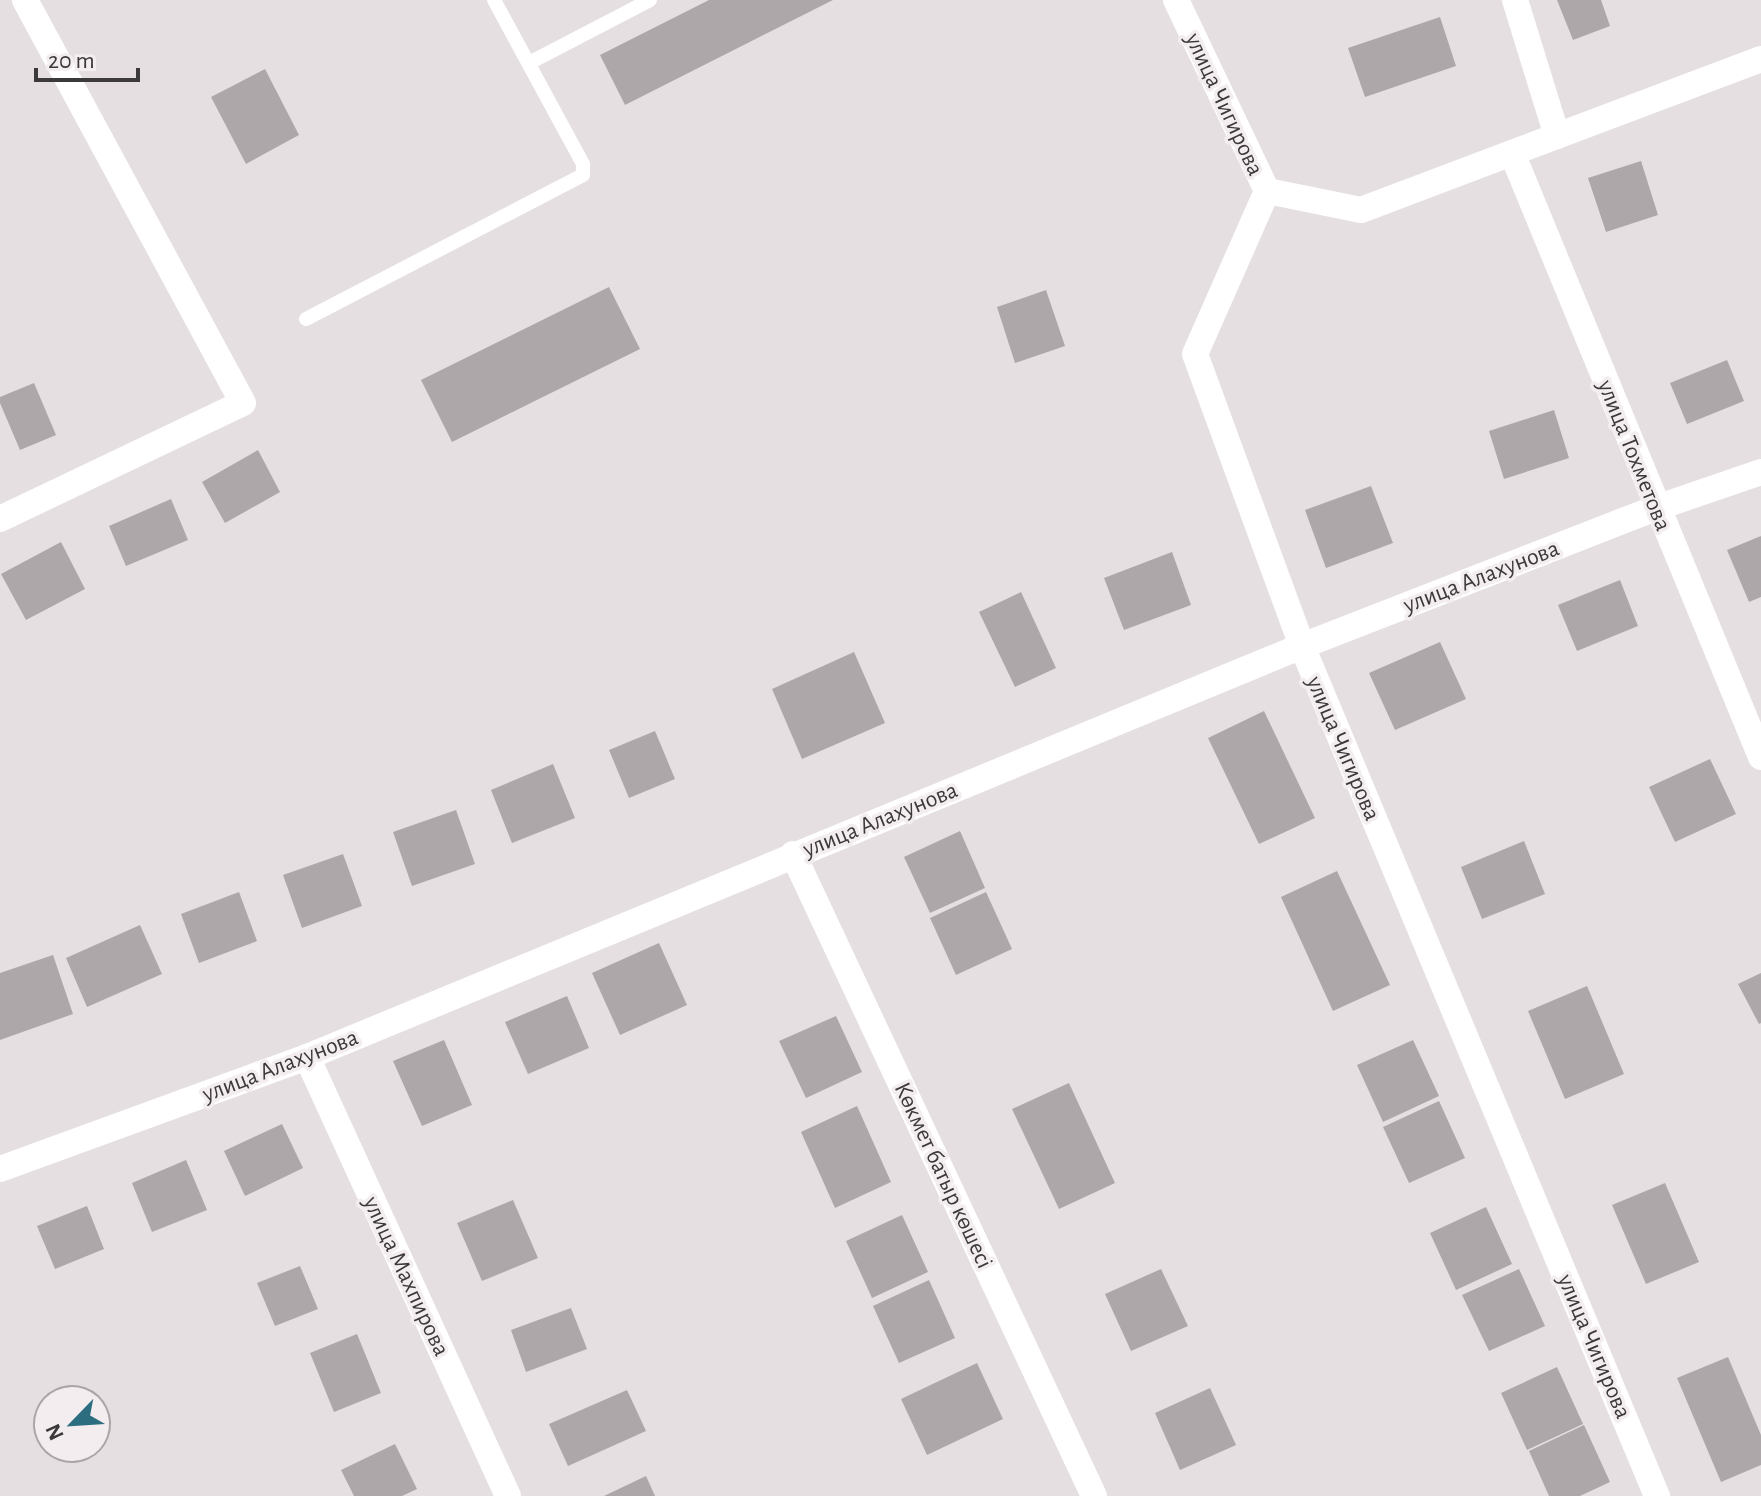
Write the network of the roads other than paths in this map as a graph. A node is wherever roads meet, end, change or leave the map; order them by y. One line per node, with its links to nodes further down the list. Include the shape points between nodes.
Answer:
1 (25, 0): 14 (street, via 243,403)
2 (494, 0): 7 (lane)
3 (650, 0): 7 (lane)
4 (1176, 0): 10 (street, улица Чигирова)
5 (1515, 0): 8 (street)
6 (1761, 59): 8 (street)
7 (529, 63): 11 (lane, via 583,164 583,175)
8 (1557, 136): 9 (street)
9 (1512, 153): 10 (street, via 1361,210); 13 (street, улица Тохметова)
10 (1267, 191): 15 (street, улица Чигирова, via 1195,354)
11 (306, 319)
12 (1761, 472): 13 (street, улица Алахунова)
13 (1656, 508): 15 (street, улица Алахунова); 16 (street, улица Тохметова)
14 (0, 519)
15 (1302, 646): 17 (street, улица Алахунова); 22 (street, улица Чигирова)
16 (1761, 757)
17 (793, 854): 18 (street, улица Алахунова); 21 (street, Көкмет батыр көшесі)
18 (307, 1057): 19 (street, улица Алахунова); 20 (street, улица Махпирова)
19 (0, 1169)
20 (508, 1496)
21 (1094, 1496)
22 (1657, 1496)

